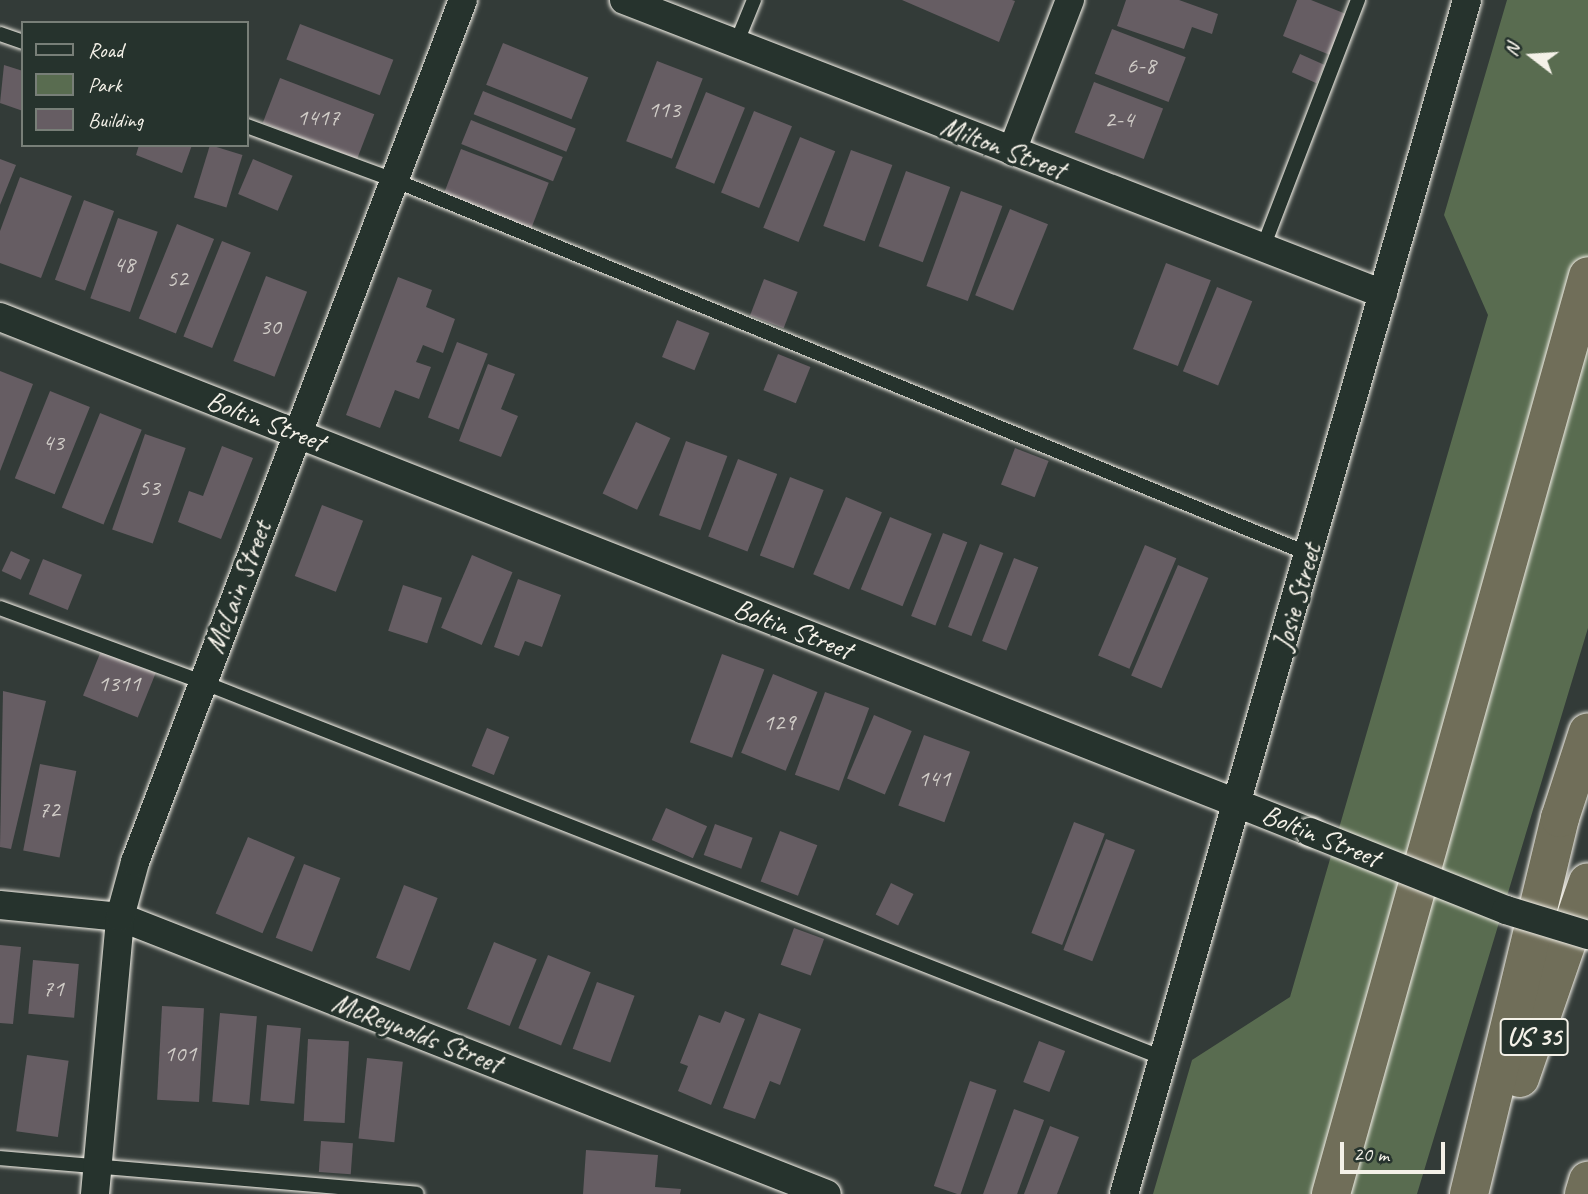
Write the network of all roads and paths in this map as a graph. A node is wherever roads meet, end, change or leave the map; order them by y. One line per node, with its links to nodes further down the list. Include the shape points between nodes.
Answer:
1 (463, 0): 12 (street, McLain Street)
2 (624, 0): 9 (street, Milton Street)
3 (754, 0): 9 (lane)
4 (1070, 0): 11 (street)
5 (1358, 0): 13 (lane)
6 (1467, 0): 15 (street, Josie Street)
7 (0, 34): 8 (lane)
8 (21, 41)
9 (737, 44): 11 (street, Milton Street)
10 (248, 125): 12 (lane)
11 (1012, 151): 13 (street, Milton Street)
12 (394, 180): 17 (street, McLain Street); 18 (lane)
13 (1262, 250): 15 (street, Milton Street)
14 (1588, 276): 35 (highway)
15 (1383, 295): 18 (street, Josie Street)
16 (0, 317): 17 (street, Boltin Street)
17 (297, 434): 20 (street, McLain Street); 22 (street, Boltin Street)
18 (1309, 554): 22 (street, Josie Street)
19 (0, 608): 20 (lane)
20 (202, 682): 25 (street, McLain Street, via 135,862); 27 (lane)
21 (1588, 732): 36 (highway, via 1560,818)
22 (1238, 803): 26 (street, Boltin Street, bridge, via 1506,910); 27 (street, Josie Street)
23 (1588, 882): 37 (highway, US 35)
24 (0, 905): 25 (street, McReynolds Street)
25 (120, 917): 29 (street, McLain Street); 33 (street, McReynolds Street)
26 (1588, 935)
27 (1163, 1058): 34 (street, Josie Street)
28 (0, 1158): 29 (lane)
29 (97, 1166): 31 (street, McLain Street); 32 (lane)
30 (1588, 1181): 38 (highway)
31 (95, 1194)
32 (416, 1194)
33 (827, 1194)
34 (1124, 1194)
35 (1331, 1194)
36 (1469, 1194)
37 (1483, 1194)
38 (1584, 1194)

